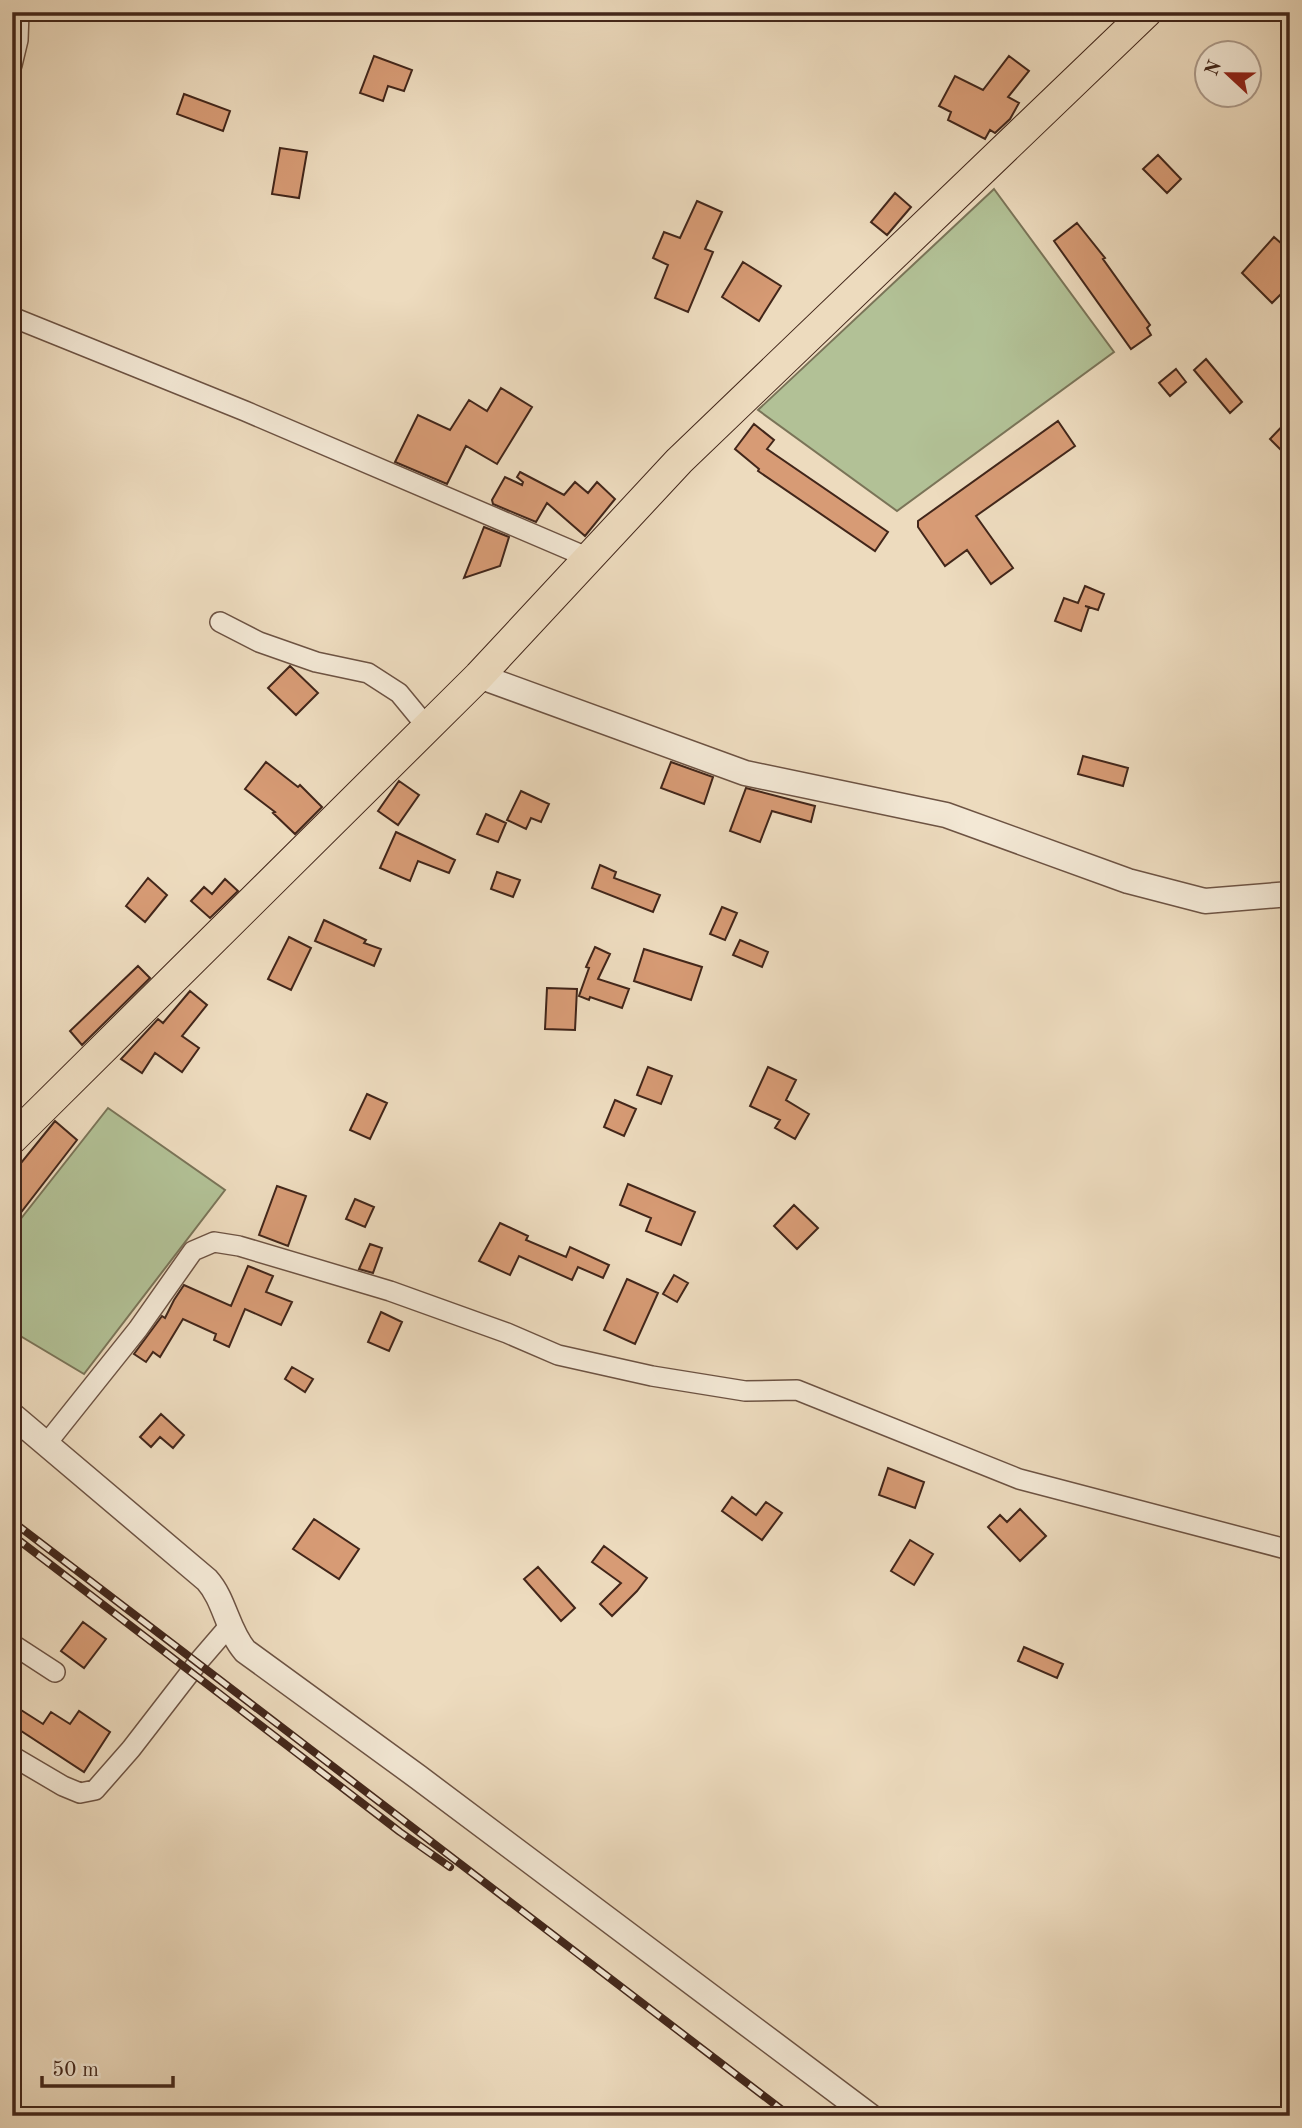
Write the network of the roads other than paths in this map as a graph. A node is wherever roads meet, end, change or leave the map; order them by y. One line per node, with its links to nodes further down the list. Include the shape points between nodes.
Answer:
1 (19, 12): 3 (street)
2 (1147, 12): 5 (main road, via 679,461)
3 (12, 65)
4 (12, 317): 5 (street)
5 (589, 558): 7 (main road)
6 (220, 622): 8 (street, via 316,662 368,673 399,693)
7 (479, 676): 8 (main road); 9 (street, via 745,773 946,815 1128,881 1205,901)
8 (427, 727): 10 (main road)
9 (1290, 894)
10 (12, 1139)
11 (12, 1415): 12 (street)
12 (47, 1443): 13 (street, via 193,1251 214,1242 390,1291 558,1356 745,1391 797,1390 1019,1479); 14 (street, via 206,1580)
13 (1290, 1550)
14 (230, 1625): 17 (street, via 95,1790 80,1793); 18 (street, via 245,1651)
15 (12, 1644): 16 (street)
16 (55, 1672)
17 (12, 1756)
18 (870, 2116)

